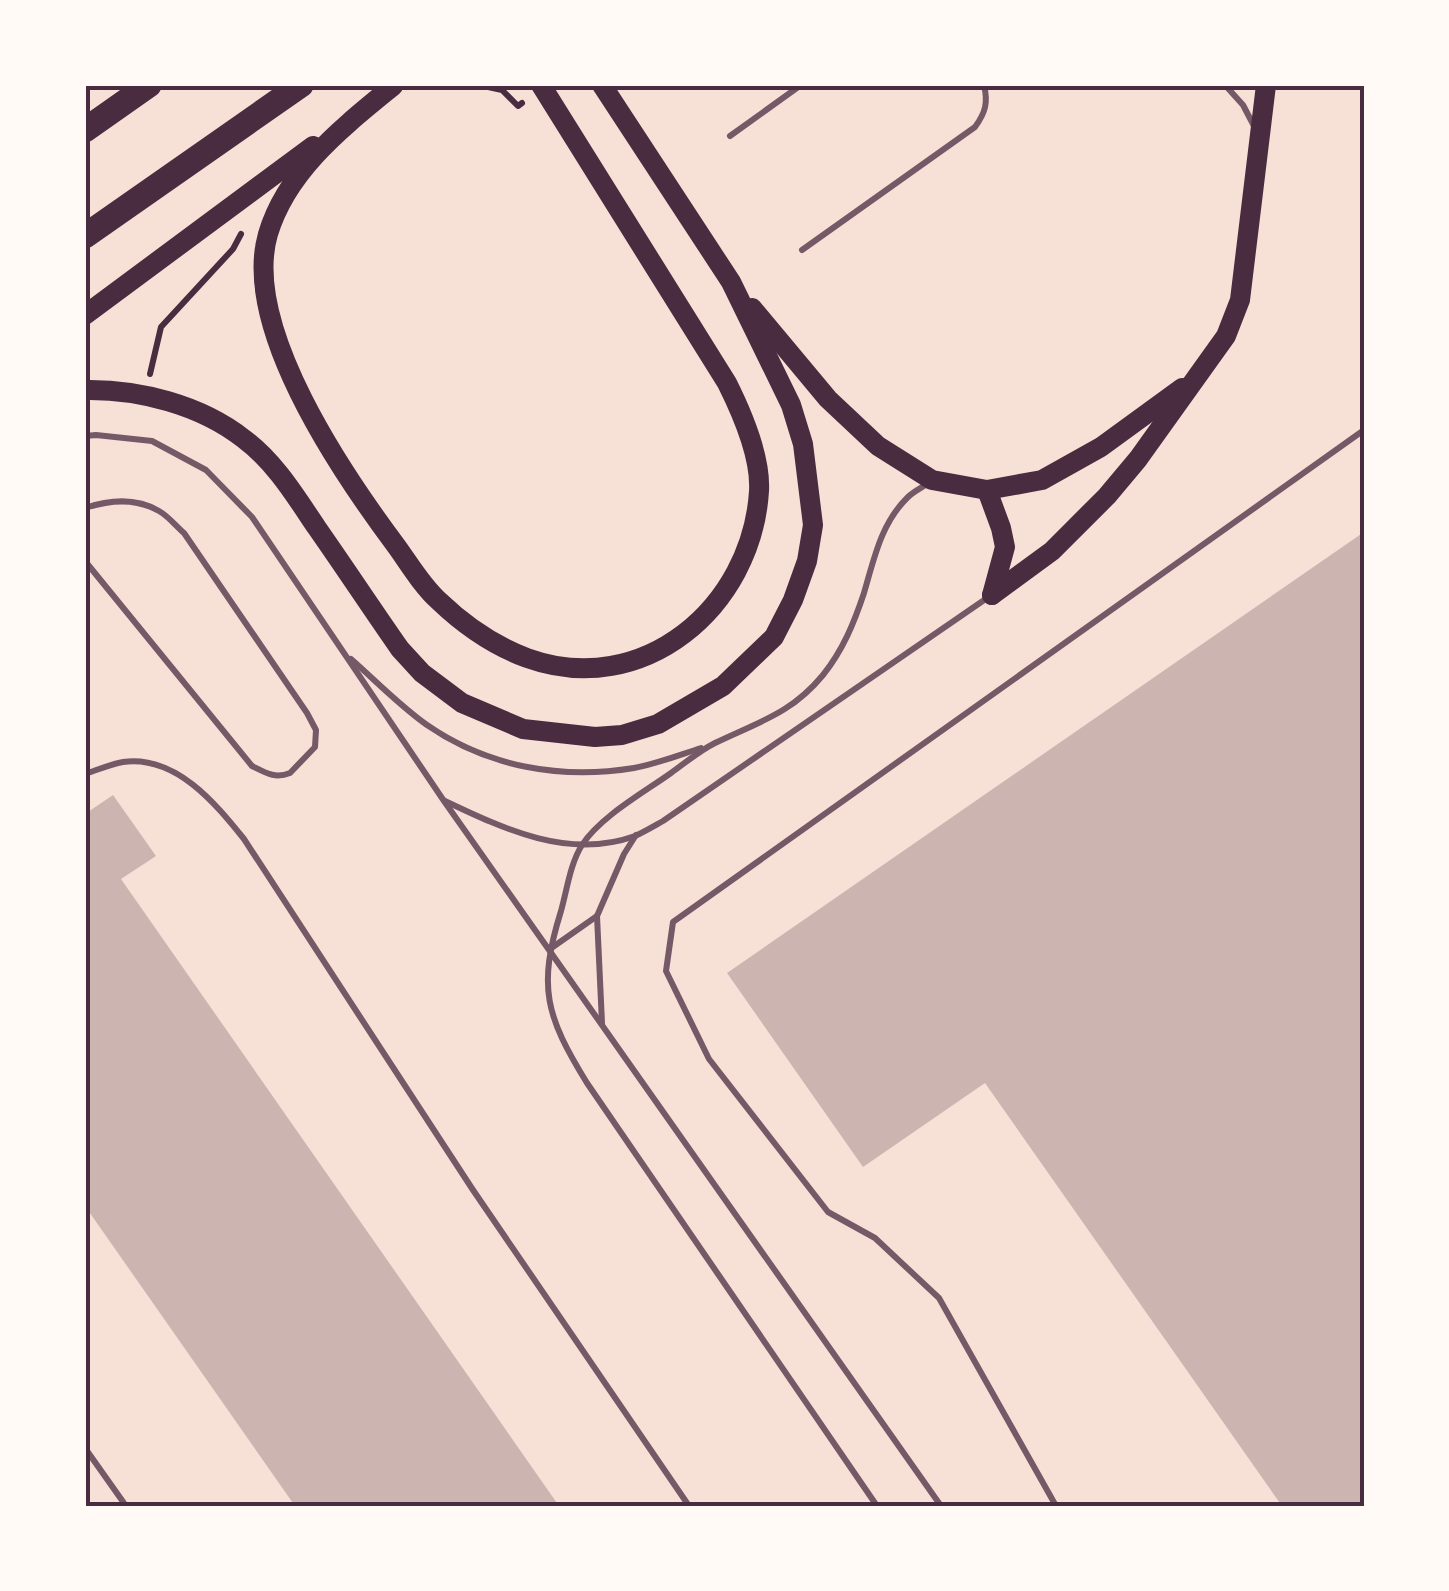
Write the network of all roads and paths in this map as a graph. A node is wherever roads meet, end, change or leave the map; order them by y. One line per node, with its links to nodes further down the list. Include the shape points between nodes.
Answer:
1 (149, 85): 12 (highway)
2 (301, 85): 16 (highway)
3 (479, 85): 11 (path, via 502,90)
4 (541, 85): 10 (main road, via 727,383 746,420 760,487 744,557 698,623 652,654 574,669 502,648 436,600 325,442 266,303 268,236 286,195 333,135)
5 (602, 85): 18 (main road)
6 (801, 85): 13 (lane)
7 (984, 85): 17 (lane, via 985,114 975,127)
8 (1225, 85): 14 (lane)
9 (1266, 85): 14 (main road)
10 (394, 86): 15 (main road)
11 (516, 104)
12 (85, 130)
13 (730, 136)
14 (1260, 136): 20 (main road, via 1240,300)
15 (246, 195): 19 (main road); 22 (path, via 252,213 233,249 160,328)
16 (85, 236)
17 (802, 250)
18 (731, 282): 22 (main road, via 791,405 802,444 812,525 806,561 774,637 750,662 701,700 622,735 523,729 462,704 400,648 268,461 212,419); 25 (main road, via 840,410 878,446)
19 (85, 315)
20 (1200, 375): 26 (main road, via 1101,447 1042,480); 29 (main road, via 1107,496 1052,551)
21 (85, 390): 22 (main road)
22 (145, 395)
23 (1364, 430): 44 (lane, via 672,922 666,971 709,1060 828,1212 875,1238 939,1298)
24 (85, 436): 30 (lane, via 152,442 206,470 252,517)
25 (932, 480): 26 (main road); 31 (lane, via 908,497 885,529 847,638 820,678 780,714)
26 (987, 490): 29 (main road, via 1005,547)
27 (85, 508): 28 (lane, via 138,503 159,511 184,534 307,712 316,747 285,775 252,766)
28 (85, 561)
29 (992, 595): 34 (lane)
30 (342, 652): 31 (lane, via 428,725 525,768 636,768); 33 (lane)
31 (710, 745): 35 (lane, via 624,806)
32 (85, 774): 41 (lane, via 124,762 153,764 196,787 223,813)
33 (444, 801): 35 (lane, via 501,828); 37 (lane)
34 (636, 835): 35 (lane); 36 (lane)
35 (582, 846): 37 (lane)
36 (597, 916): 37 (lane); 38 (lane)
37 (549, 949): 38 (lane); 42 (lane, via 551,1015 564,1046)
38 (602, 1024): 43 (lane)
39 (85, 1448): 40 (lane)
40 (126, 1506)
41 (689, 1506)
42 (877, 1506)
43 (941, 1506)
44 (1056, 1506)

